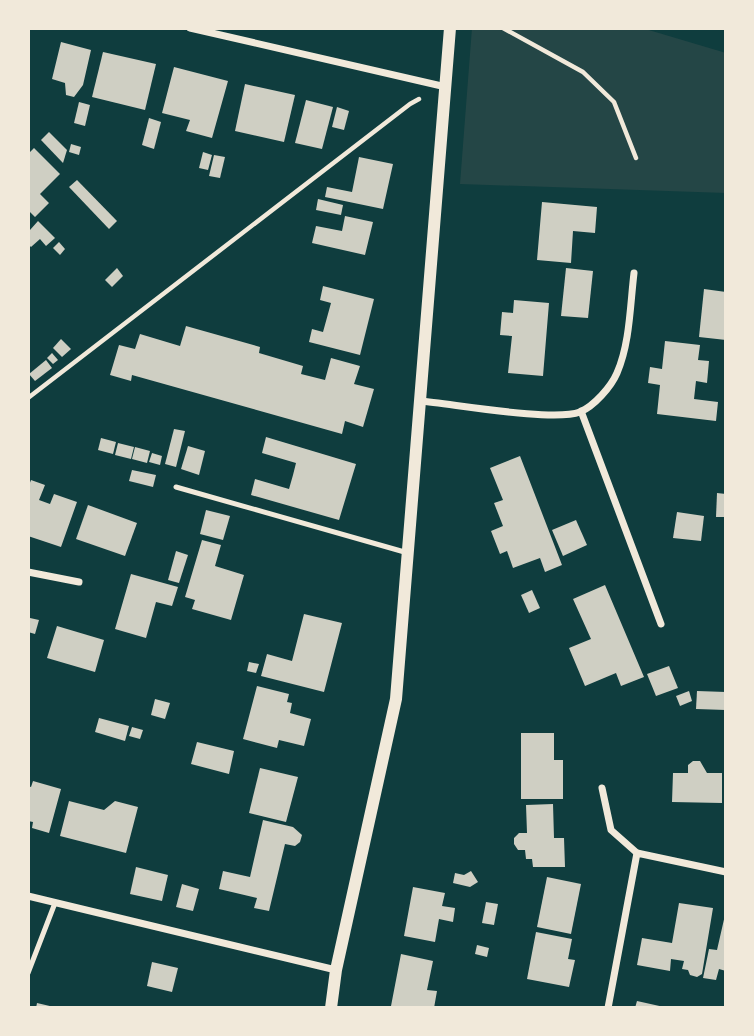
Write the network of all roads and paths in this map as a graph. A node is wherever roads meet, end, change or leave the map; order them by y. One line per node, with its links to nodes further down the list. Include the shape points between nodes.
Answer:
1 (190, 28): 4 (street)
2 (450, 28): 4 (street)
3 (503, 28): 5 (path, via 583,72 614,102)
4 (446, 87): 7 (path, via 410,104); 8 (street)
5 (636, 158)
6 (634, 273): 9 (street, via 625,347 616,375 598,398)
7 (28, 398)
8 (420, 401): 9 (street, via 552,415); 11 (street)
9 (580, 411): 14 (street)
10 (177, 487): 11 (lane)
11 (408, 553): 20 (street, via 396,699)
12 (28, 572): 13 (street)
13 (79, 582)
14 (661, 624)
15 (602, 788): 16 (street, via 611,830)
16 (637, 853): 17 (street); 23 (street)
17 (726, 872)
18 (28, 896): 19 (street)
19 (55, 903): 20 (street); 21 (lane)
20 (336, 970): 22 (street)
21 (28, 973)
22 (331, 1008)
23 (608, 1008)

